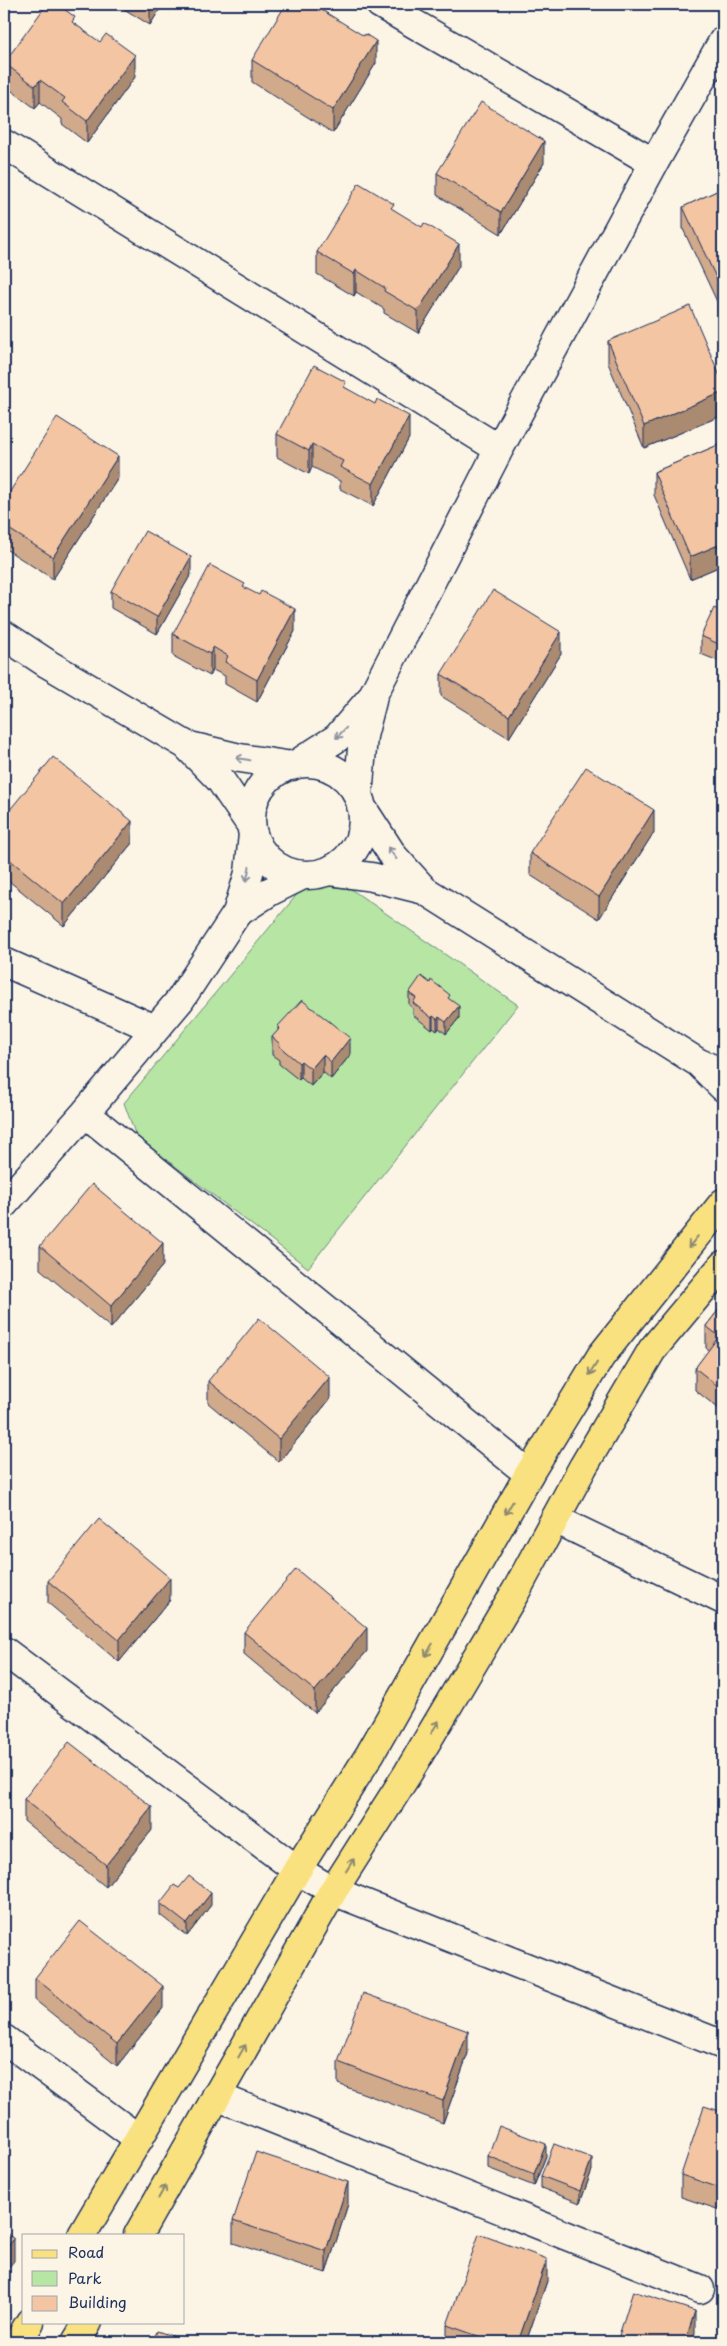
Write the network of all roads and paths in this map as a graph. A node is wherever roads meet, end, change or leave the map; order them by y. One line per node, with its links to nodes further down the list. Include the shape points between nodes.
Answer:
1 (380, 4): 4 (street)
2 (723, 41): 4 (street)
3 (4, 144): 5 (street)
4 (654, 163): 5 (street)
5 (499, 449): 7 (street)
6 (4, 635): 8 (street)
7 (372, 697): 9 (street, one-way to 9, via 337,738); 10 (street, via 363,736)
8 (186, 744): 9 (street, one-way to 8, via 240,758); 11 (street, via 221,781)
9 (293, 765): 10 (street, via 318,764 336,771 350,784); 11 (street, via 265,781 255,797 251,812)
10 (359, 802): 12 (street, via 363,820 360,838 350,856 338,866); 13 (street, one-way to 10, via 394,856)
11 (252, 830): 12 (street, via 256,844 272,862 292,874); 14 (street, one-way to 14, via 248,873)
12 (315, 873): 13 (street, via 372,877); 14 (street, via 269,892)
13 (424, 890): 17 (street)
14 (237, 913): 16 (street, via 180,1000)
15 (4, 962): 16 (street)
16 (155, 1029): 19 (street)
17 (711, 1068): 18 (street)
18 (723, 1087)
19 (85, 1113): 21 (street); 23 (street)
20 (723, 1203): 23 (main road, one-way to 23, via 601,1356)
21 (4, 1204)
22 (723, 1264): 24 (main road, via 652,1350)
23 (529, 1474): 27 (main road, one-way to 27, via 370,1754)
24 (555, 1519): 25 (street); 28 (main road, one-way to 24, via 408,1773)
25 (723, 1600)
26 (4, 1651): 27 (street)
27 (297, 1870): 28 (street); 32 (main road)
28 (333, 1891): 30 (street); 31 (main road, one-way to 28)
29 (4, 2039): 32 (street)
30 (723, 2045)
31 (216, 2096): 34 (main road, one-way to 31); 35 (street)
32 (139, 2139): 33 (main road)
33 (83, 2234)
34 (139, 2234)
35 (700, 2289)
36 (29, 2324): 38 (main road)
37 (87, 2324): 39 (main road)
38 (18, 2342)
39 (76, 2342)

